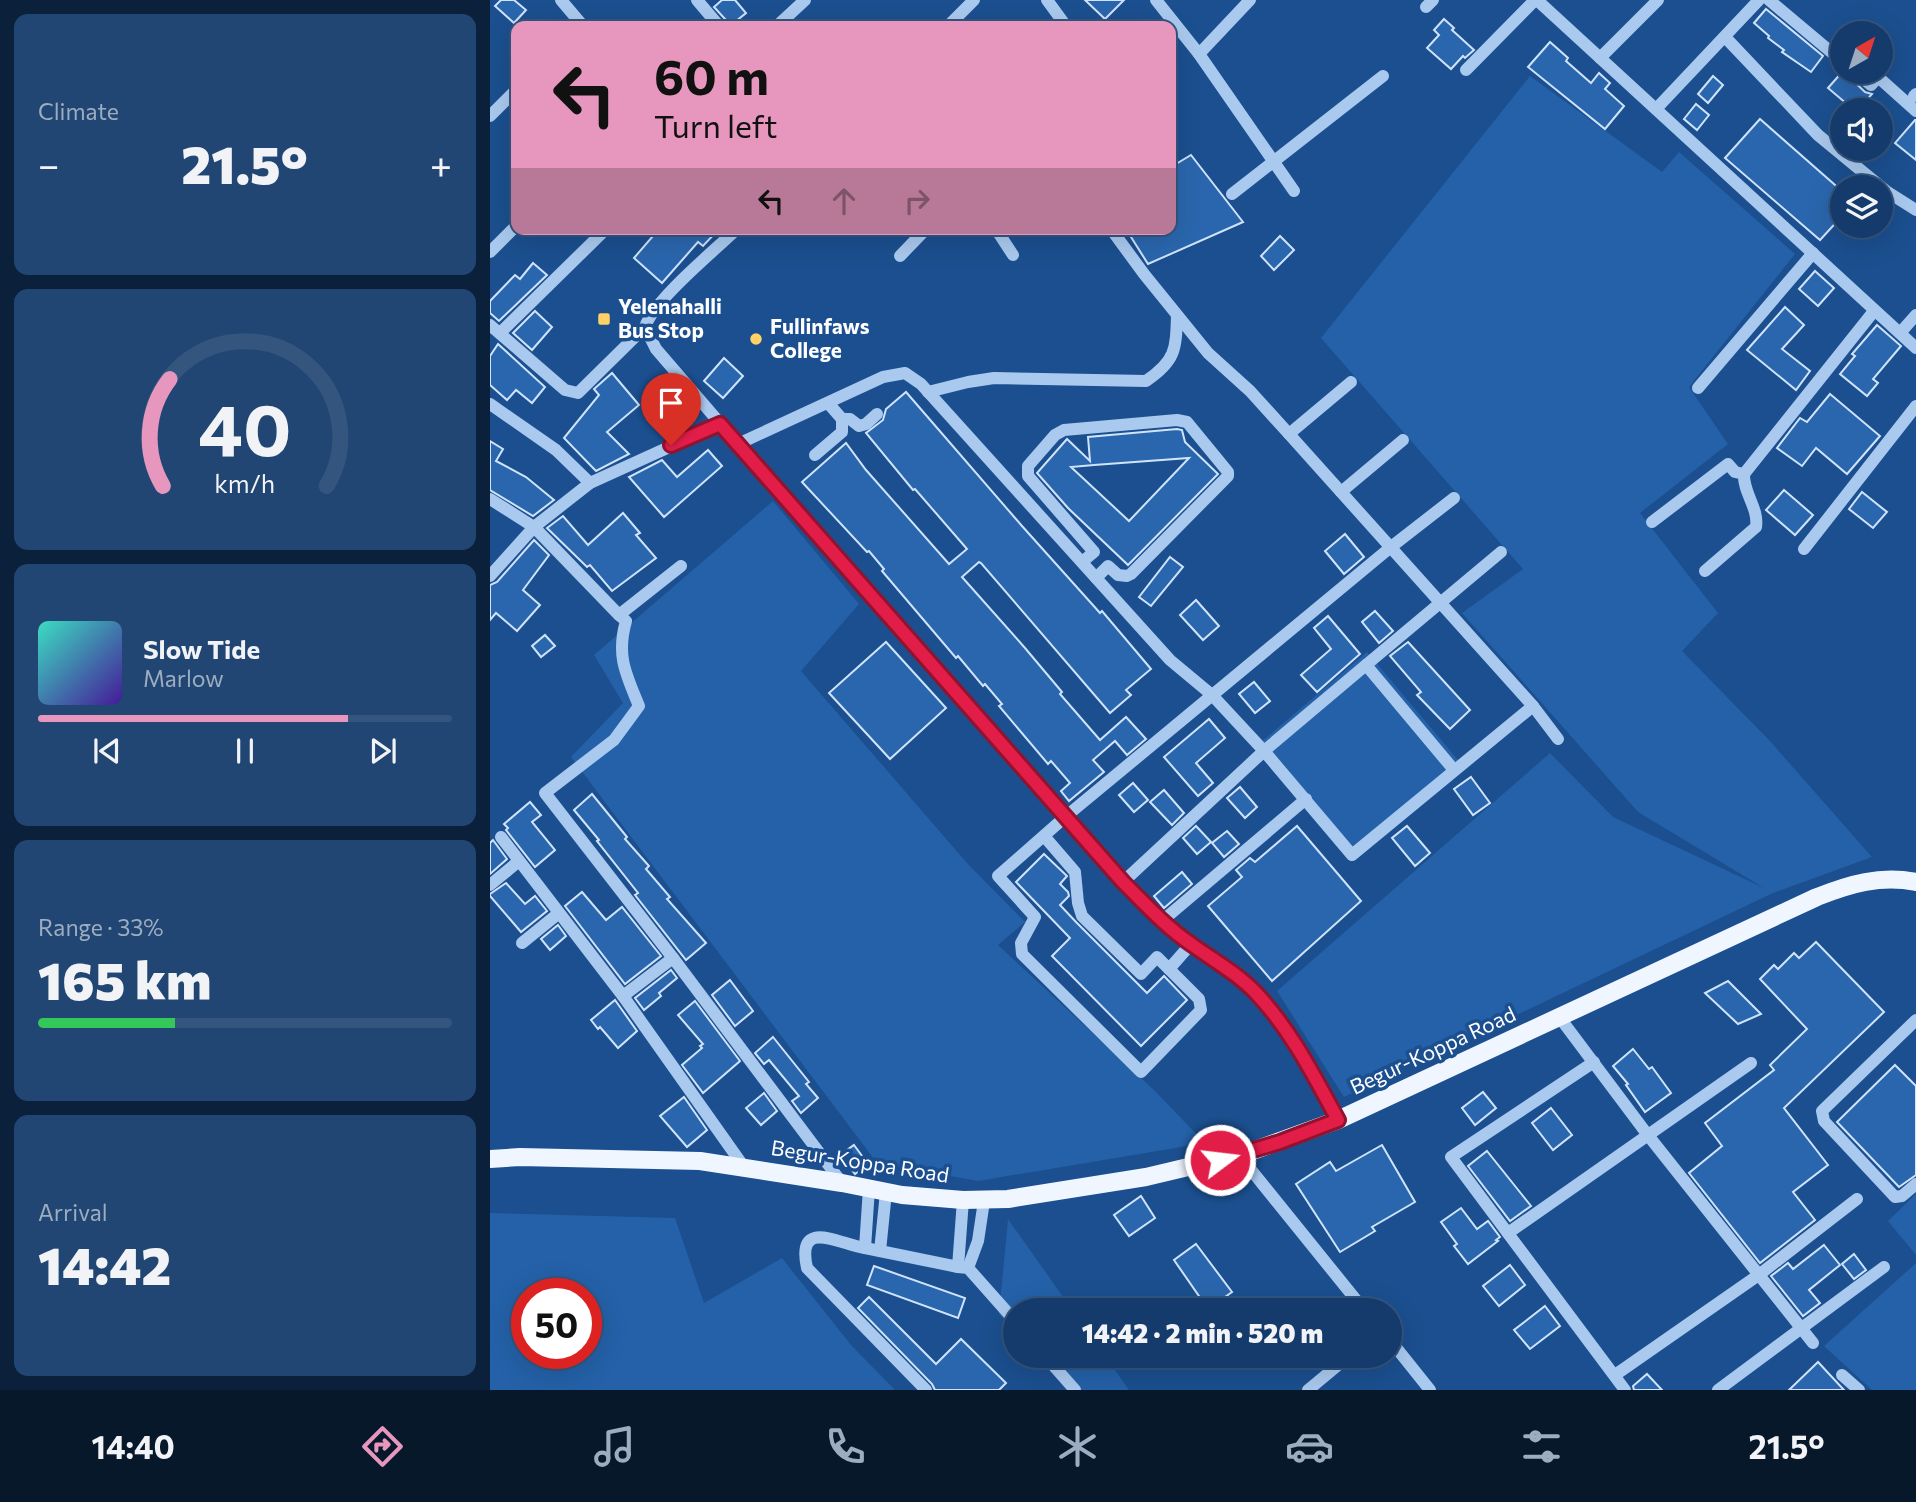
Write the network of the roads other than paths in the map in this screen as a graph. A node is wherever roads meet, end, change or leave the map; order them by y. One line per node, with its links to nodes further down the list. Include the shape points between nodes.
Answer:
1 (561, 0): 12 (street)
2 (697, 0): 13 (street)
3 (805, 0): 14 (street)
4 (974, 0): 15 (street)
5 (1047, 0): 16 (street)
6 (1156, 0): 17 (street)
7 (1250, 0): 21 (street)
8 (1536, 0): 22 (street); 23 (street)
9 (1658, 0): 22 (street)
10 (1759, 0): 19 (street)
11 (1769, 0): 20 (street)
12 (578, 21)
13 (714, 21)
14 (782, 21)
15 (958, 21)
16 (1062, 21)
17 (1173, 21)
18 (1176, 25): 21 (street)
19 (1724, 37): 27 (street); 33 (street, via 1818,135)
20 (1830, 51)
21 (1199, 54): 30 (street)
22 (1600, 58): 27 (street)
23 (1466, 70)
24 (1383, 76): 30 (street)
25 (1886, 84): 28 (street)
26 (511, 95): 29 (street)
27 (1656, 109): 41 (street)
28 (1916, 111)
29 (490, 116)
30 (1273, 161): 31 (street); 32 (street)
31 (1294, 191)
32 (1232, 194)
33 (1916, 210)
34 (511, 231): 40 (street)
35 (599, 235): 48 (street)
36 (731, 235): 47 (street, via 662,301)
37 (920, 235): 43 (street)
38 (1000, 235): 42 (street)
39 (1116, 235): 45 (street)
40 (490, 252)
41 (1813, 253): 44 (street); 52 (street)
42 (1013, 255)
43 (900, 257)
44 (1874, 311): 49 (street); 64 (street)
45 (1177, 315): 53 (street, via 1174,354 1163,370 1146,381 994,379); 60 (street)
46 (1916, 315): 49 (street)
47 (645, 327): 48 (street, via 578,393 565,390); 59 (street, via 656,349)
48 (495, 329)
49 (1900, 334): 50 (street)
50 (1916, 348)
51 (1351, 382): 60 (street)
52 (1698, 388)
53 (928, 392): 54 (street, via 905,373 883,377); 75 (street)
54 (828, 403): 58 (street); 62 (street)
55 (490, 404): 65 (street, via 556,450)
56 (1916, 406): 72 (street)
57 (877, 414): 58 (street, via 859,426)
58 (842, 419): 63 (street, via 842,432)
59 (720, 424): 62 (street); 65 (street)
60 (1289, 434): 66 (street)
61 (1403, 440): 66 (street)
62 (738, 444): 90 (street)
63 (815, 455)
64 (1745, 474): 69 (street, via 1728,464); 78 (street, via 1756,527)
65 (590, 483): 70 (street)
66 (1341, 492): 71 (street)
67 (1454, 498): 71 (street)
68 (490, 499): 70 (street)
69 (1652, 522)
70 (534, 527): 79 (street); 82 (street)
71 (1391, 547): 81 (street); 84 (street)
72 (1804, 549)
73 (1094, 552): 75 (street); 77 (street); 77 (street, via 1028,475 1028,467 1064,430 1187,422 1228,476 1128,576 1118,575)
74 (1501, 552): 81 (street)
75 (1082, 562): 80 (street)
76 (681, 566): 82 (street)
77 (1108, 566): 80 (street)
78 (1705, 572)
79 (490, 576)
80 (1096, 578): 84 (street, via 1170,660)
81 (1440, 603): 83 (street); 85 (street)
82 (619, 615): 101 (street, via 626,621 620,641 622,665 639,706 614,740 545,793)
83 (1366, 665): 87 (street); 88 (street)
84 (1212, 695): 87 (street); 90 (street)
85 (1533, 706): 86 (street); 88 (street)
86 (1558, 739)
87 (1264, 751): 89 (street); 94 (street)
88 (1454, 770): 89 (street, via 1352,855)
89 (1306, 799): 98 (street)
90 (1064, 818): 91 (street); 94 (street)
91 (1044, 836): 102 (street, via 1075,872 1082,916 1141,974 1157,957); 102 (street, via 998,876 1035,917 1021,943 1022,954 1141,1072 1201,1010 1199,999)
92 (501, 837): 93 (street)
93 (519, 861): 96 (street); 97 (street)
94 (1123, 882): 98 (street)
95 (1916, 882): 104 (main road, Begur-Koppa Road, via 1891,879 1848,885)
96 (490, 885)
97 (559, 913): 99 (street); 103 (street)
98 (1162, 921): 100 (street)
99 (522, 943)
100 (1191, 944): 102 (street); 108 (street, via 1260,998 1307,1063)
101 (673, 958): 103 (street); 113 (street)
102 (1169, 969)
103 (623, 996): 112 (street)
104 (1560, 1018): 106 (street); 108 (main road, Begur-Koppa Road)
105 (1916, 1020): 114 (street, via 1822,1111 1824,1121 1895,1197)
106 (1594, 1062): 109 (street); 119 (street, via 1451,1157)
107 (1751, 1063): 109 (street)
108 (1338, 1120): 110 (main road, Begur-Koppa Road)
109 (1647, 1134): 119 (street); 124 (street)
110 (1239, 1155): 118 (main road, Begur-Koppa Road, via 1146,1177); 125 (street)
111 (490, 1159): 112 (main road, Begur-Koppa Road, via 700,1161)
112 (744, 1167): 113 (main road, Begur-Koppa Road)
113 (842, 1183): 115 (main road, Begur-Koppa Road)
114 (1916, 1184)
115 (877, 1190): 117 (main road, Begur-Koppa Road); 120 (street); 121 (street)
116 (1857, 1199): 124 (street)
117 (962, 1200): 118 (main road, Begur-Koppa Road); 123 (street)
118 (984, 1201): 123 (street, via 978,1241)
119 (1508, 1233): 132 (street)
120 (865, 1248): 121 (street); 134 (street, via 823,1236 814,1238 804,1254 807,1268)
121 (880, 1251): 123 (street)
122 (1884, 1266): 127 (street)
123 (963, 1267): 126 (street)
124 (1760, 1274): 127 (street); 132 (street)
125 (1354, 1298)
126 (1003, 1309)
127 (1801, 1327): 128 (street); 139 (street)
128 (1813, 1343)
129 (1402, 1355): 137 (street)
130 (1056, 1368): 135 (street)
131 (1335, 1368): 136 (street)
132 (1615, 1375): 138 (street)
133 (1842, 1375): 140 (street)
134 (926, 1390)
135 (1075, 1390)
136 (1308, 1390)
137 (1430, 1390)
138 (1625, 1390)
139 (1718, 1390)
140 (1859, 1390)

